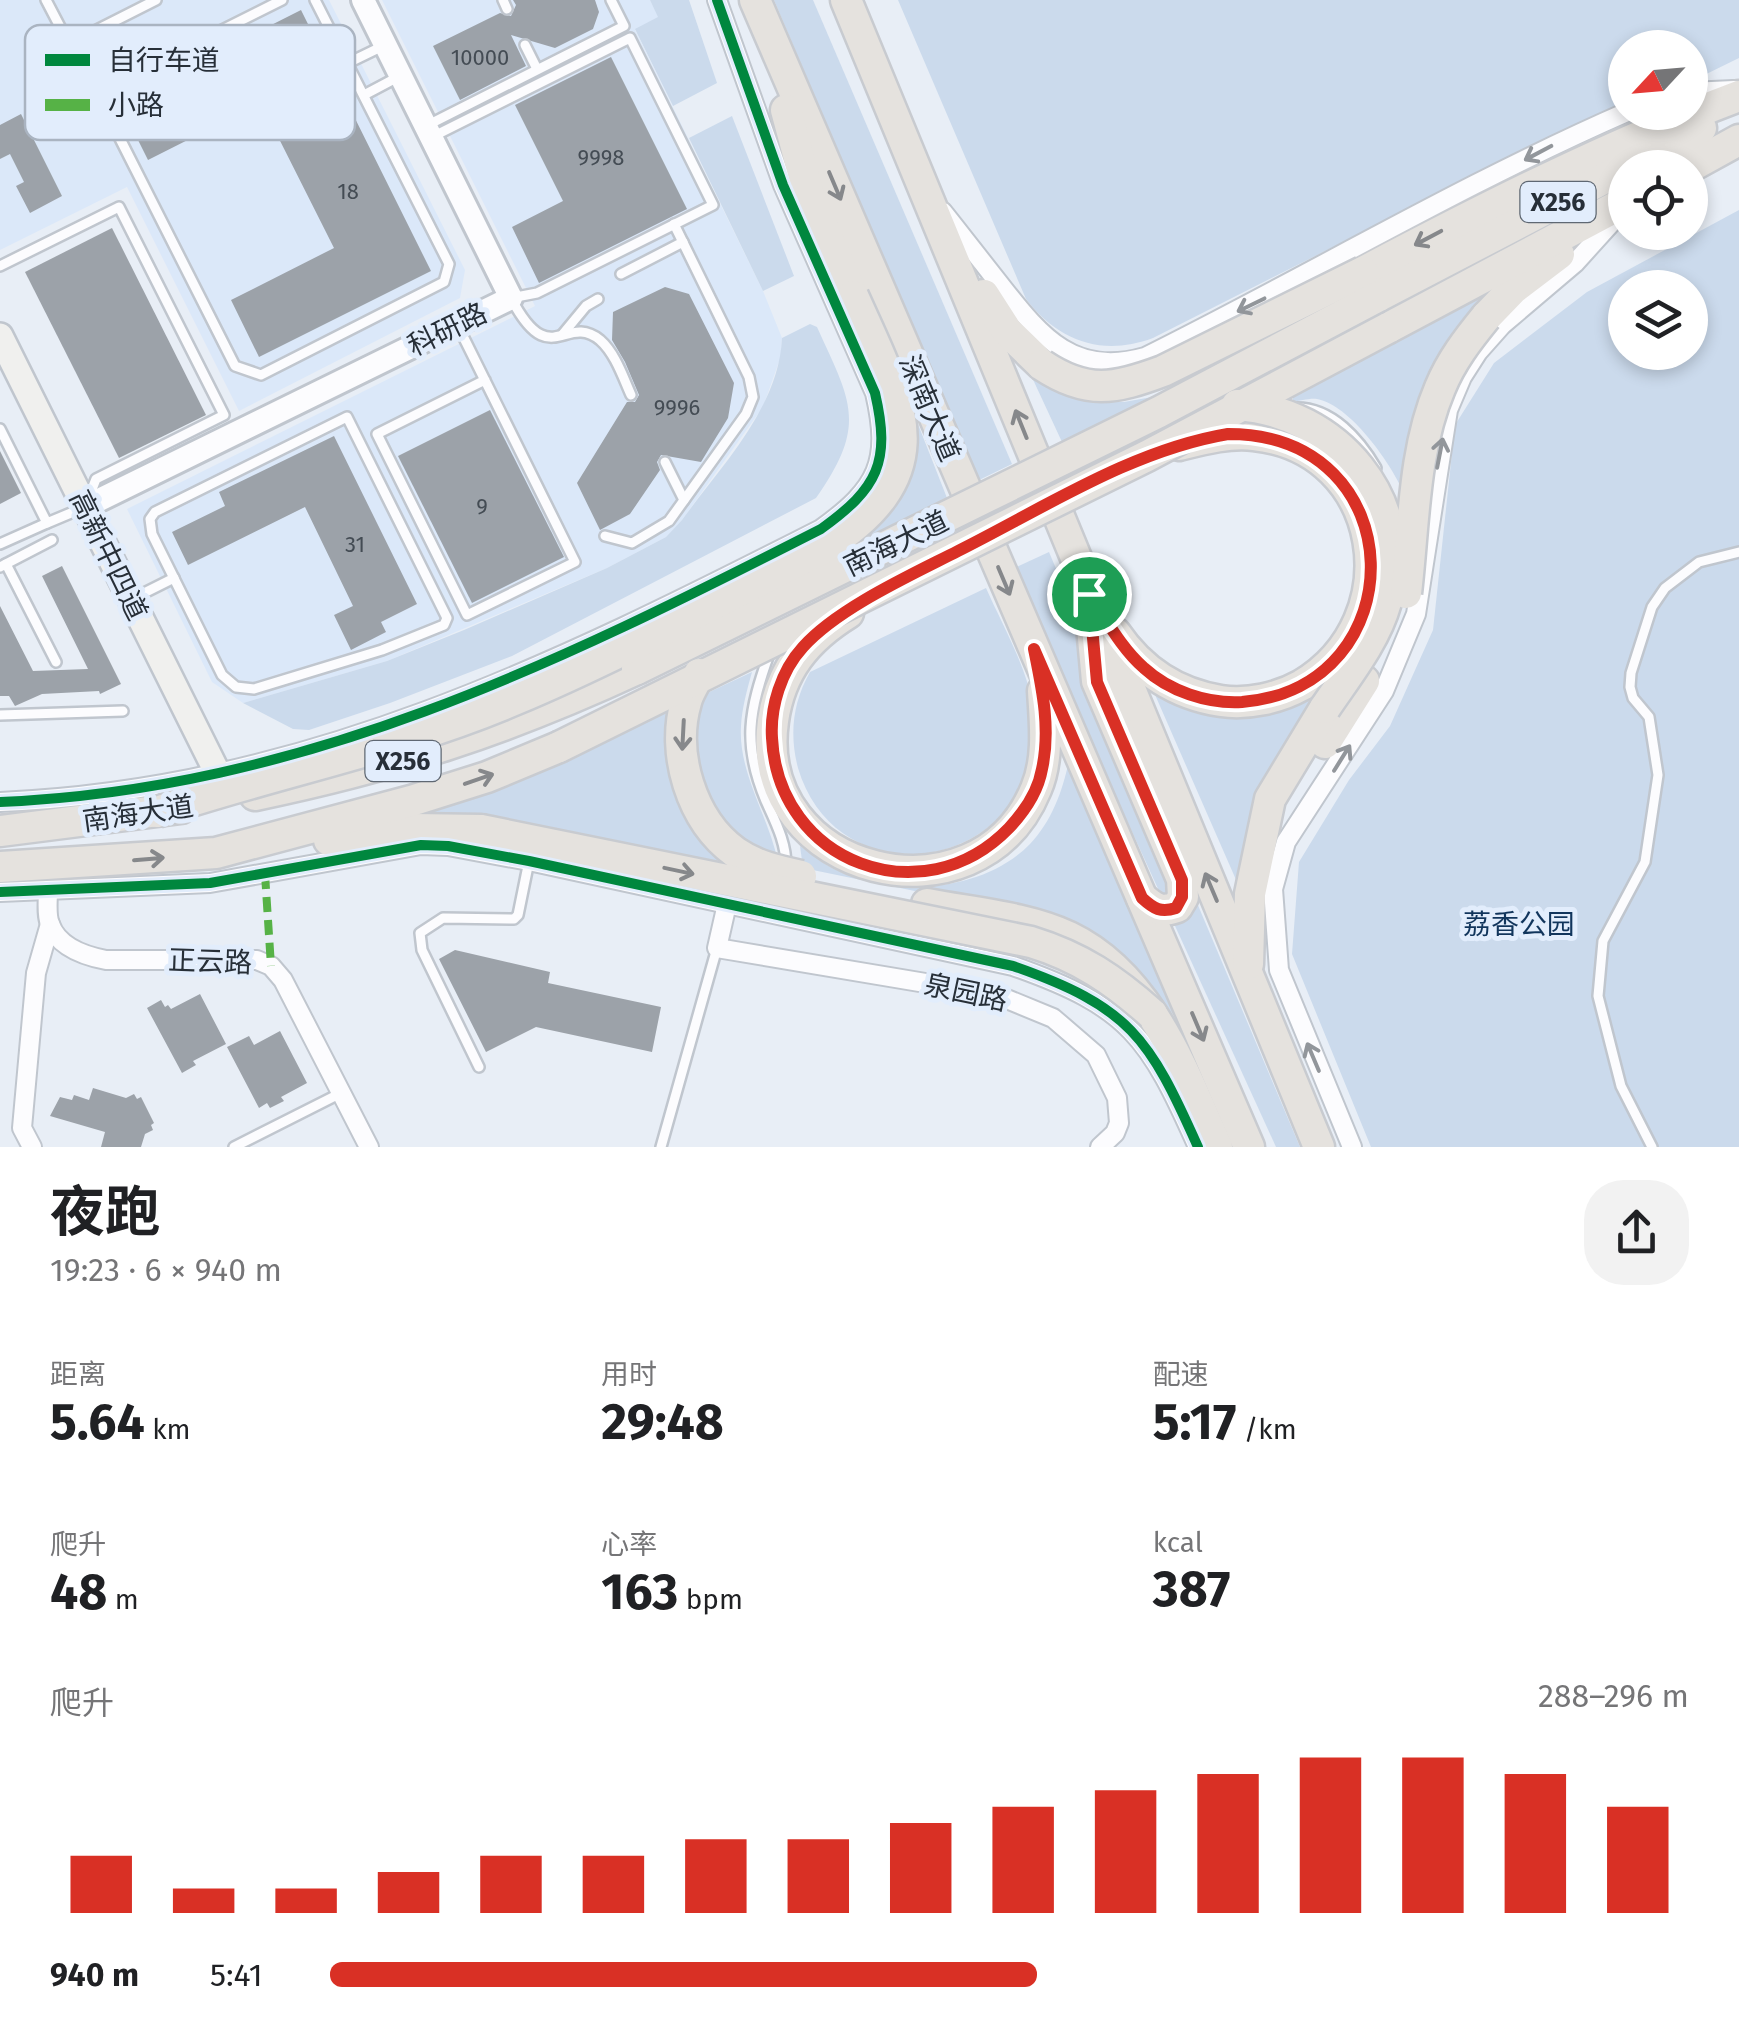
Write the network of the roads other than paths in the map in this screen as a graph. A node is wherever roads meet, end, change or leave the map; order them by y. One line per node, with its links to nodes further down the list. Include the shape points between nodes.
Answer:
1 (46, 0): 11 (lane)
2 (156, 0): 12 (lane)
3 (282, 0): 13 (lane)
4 (315, 0): 14 (lane)
5 (363, 0): 15 (street, 科研路)
6 (611, 0): 19 (lane, via 624,26)
7 (717, 0): 67 (street, via 882,423 881,456 852,506)
8 (846, 0): 18 (main road)
9 (854, 0): 18 (main road)
10 (758, 8): 73 (main road, 深南大道, one-way to 73); 79 (main road, bridge, via 805,182 900,409 898,466 872,513 805,558 514,700 391,744)
11 (59, 25)
12 (107, 25)
13 (232, 25)
14 (328, 25)
15 (385, 44): 17 (lane); 20 (street, 科研路)
16 (525, 45): 19 (lane)
17 (355, 59)
18 (874, 66): 31 (main road)
19 (538, 70): 27 (lane)
20 (401, 76): 24 (lane); 27 (street, 科研路)
21 (355, 77): 24 (lane)
22 (1708, 92): 23 (street)
23 (1739, 93): 39 (main road, one-way to 39, via 1514,193)
24 (364, 94): 28 (lane, via 449,264 444,282 261,375 235,366)
25 (1739, 108): 39 (main road, 南海大道 / X256)
26 (1608, 120): 45 (street, one-way to 45)
27 (428, 132): 34 (lane, via 630,38 713,205); 40 (street, 科研路)
28 (120, 140)
29 (1739, 140): 30 (main road)
30 (1708, 157)
31 (927, 192): 39 (main road, bridge, via 1006,332 1058,376 1095,387 1132,383); 45 (street, via 1039,333 1060,349 1124,363); 70 (main road, one-way to 31)
32 (1608, 215): 54 (main road, 南海大道 / X256, bridge)
33 (1608, 219): 83 (main road, bridge, via 1513,289 1459,350 1422,448 1406,595 1388,641)
34 (674, 224): 36 (lane); 40 (lane, via 537,293)
35 (1608, 226): 64 (street, one-way to 35, via 1448,410 1462,377 1502,325 1576,263)
36 (683, 242): 38 (lane); 57 (lane, via 753,398)
37 (0, 266): 58 (lane, via 119,207 224,415 96,479)
38 (621, 274)
39 (1370, 284): 50 (main road, 南海大道 / X256, bridge)
40 (511, 298): 42 (street, 科研路); 44 (lane, via 528,329)
41 (598, 300): 44 (lane)
42 (457, 324): 46 (lane); 58 (street, 科研路)
43 (0, 336): 58 (main road, 高新中四道)
44 (560, 336): 48 (lane, via 582,334 601,342)
45 (1179, 341): 47 (lane)
46 (485, 380): 46 (lane, via 575,562 468,615 377,434)
47 (1206, 392)
48 (631, 395)
49 (1215, 409): 52 (lane, via 1224,426)
50 (1159, 412): 72 (main road, 南海大道 / X256, bridge); 83 (main road, bridge, via 1235,405 1291,415 1339,444 1384,515 1387,599 1364,650 1270,799)
51 (1262, 420): 56 (lane, via 1293,408 1327,414 1367,452)
52 (1246, 426)
53 (0, 429): 59 (lane)
54 (1148, 456): 69 (main road, 南海大道 / X256, bridge); 70 (main road, bridge, via 1228,434 1254,434 1324,464 1356,504 1368,533 1372,564 1358,626 1319,674 1292,691 1230,702 1199,698 1144,668)
55 (665, 462): 57 (lane)
56 (1383, 480)
57 (684, 500): 61 (lane, via 663,526 632,543)
58 (85, 507): 59 (lane); 71 (main road, 高新中四道)
59 (47, 522): 63 (lane)
60 (1399, 523): 64 (lane, via 1402,534)
61 (604, 536)
62 (52, 540): 66 (lane)
63 (0, 544)
64 (1428, 545): 111 (street, one-way to 64, via 1279,970 1273,889 1286,842 1384,692 1416,614)
65 (1739, 552): 112 (lane, via 1699,562 1665,588 1652,607 1631,673 1634,698 1649,717 1658,774 1645,862 1604,942 1598,996 1622,1086)
66 (3, 566): 74 (lane)
67 (738, 571): 72 (lane); 77 (street, via 489,689 368,734)
68 (174, 578): 68 (lane, via 222,674 244,689 382,650 444,626 447,618 347,416 155,512 150,526); 71 (lane)
69 (898, 581): 73 (main road, bridge, via 803,647 776,696 773,759 780,787 793,812 832,849 911,874 941,870 997,841 1036,790 1044,748); 84 (main road, 南海大道 / X256, one-way to 69, bridge, via 487,777)
70 (1089, 594): 91 (main road, via 1097,682 1182,880 1176,908 1155,909); 96 (main road, one-way to 70)
71 (131, 600): 77 (main road, 高新中四道)
72 (767, 617): 79 (main road, 南海大道 / X256, bridge, via 456,744 322,781); 93 (lane, via 769,654 749,720 750,752 787,855); 97 (main road, one-way to 97, bridge, via 723,644 703,666 686,702 682,758 690,791 711,828 734,851 767,868 1068,936 1124,979)
73 (1034, 649): 91 (main road, 深南大道)
74 (56, 662)
75 (122, 711): 76 (lane)
76 (0, 715)
77 (218, 774): 78 (street, via 91,796)
78 (0, 802)
79 (157, 812): 81 (main road, 南海大道 / X256)
80 (0, 816): 81 (main road)
81 (68, 823): 82 (main road, 南海大道 / X256)
82 (0, 831)
83 (1258, 847): 96 (main road)
84 (216, 853): 86 (main road, 南海大道 / X256, one-way to 84); 97 (main road, one-way to 97, bridge, via 413,828 481,830 1031,942 1097,969)
85 (529, 861): 89 (street, via 421,844 210,883); 92 (street); 98 (lane, via 514,919 451,917 420,933 422,950)
86 (81, 864): 87 (main road, 南海大道 / X256); 88 (main road)
87 (0, 867)
88 (0, 880)
89 (48, 890): 90 (street); 94 (street)
90 (0, 892)
91 (1142, 898): 109 (main road, 深南大道, one-way to 109)
92 (727, 904): 93 (street); 95 (street)
93 (785, 916): 107 (street, via 1059,982 1127,1025 1149,1049)
94 (50, 924): 99 (street, 正云路, via 71,949 88,957 235,958 272,966); 101 (street, via 36,974)
95 (717, 948): 105 (lane); 106 (street, 泉园路, via 997,995 1053,1018 1096,1056 1117,1098 1119,1123)
96 (1248, 977): 110 (main road)
97 (1152, 1014): 108 (main road)
98 (480, 1067)
99 (341, 1093): 103 (lane); 104 (street, 正云路)
100 (0, 1126): 101 (street)
101 (22, 1128): 102 (street)
102 (32, 1147)
103 (234, 1147)
104 (369, 1147)
105 (661, 1147)
106 (1100, 1147)
107 (1198, 1147)
108 (1217, 1147)
109 (1249, 1147)
110 (1319, 1147)
111 (1352, 1147)
112 (1652, 1147)

